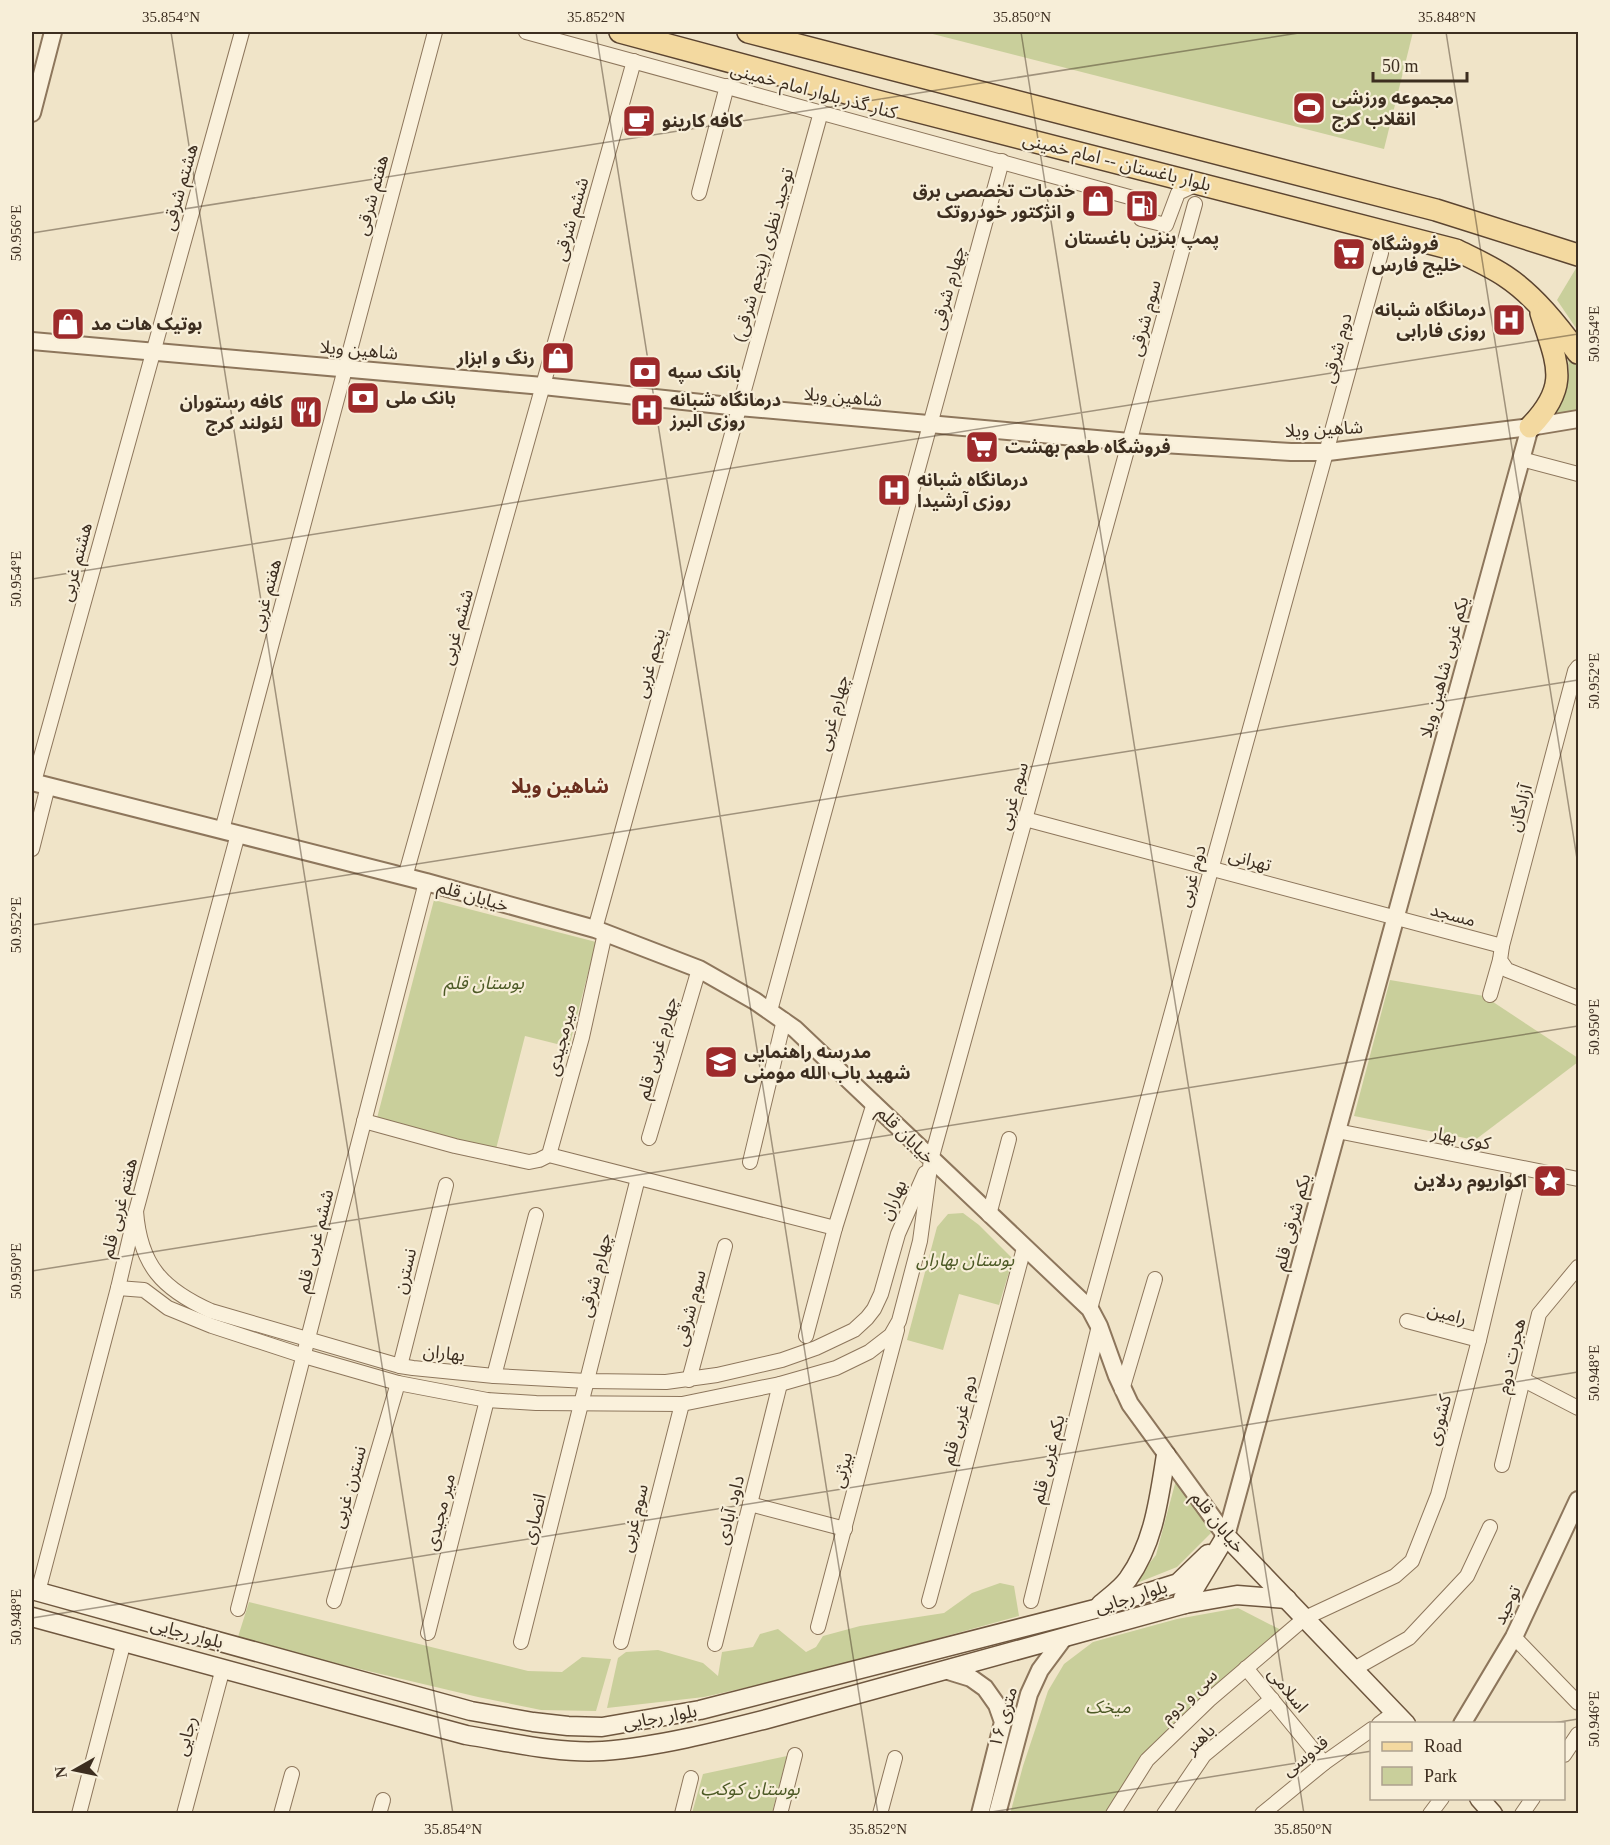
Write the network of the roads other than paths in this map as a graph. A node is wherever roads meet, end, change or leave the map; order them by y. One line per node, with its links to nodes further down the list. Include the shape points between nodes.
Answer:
1 (53, 32): 13 (street)
2 (242, 32): 25 (street, هشتم شرقی)
3 (435, 32): 27 (street, هفتم شرقی)
4 (526, 32): 7 (street, کنار گذر بلوار امام خمینی)
5 (620, 32): 10 (main road, بلوار باغستان -- امام خمینی)
6 (748, 32): 9 (main road, بلوار باغستان -- امام خمینی)
7 (634, 61): 8 (street, کنار گذر بلوار امام خمینی); 28 (street, ششم شرقی)
8 (727, 86): 12 (street, کنار گذر بلوار امام خمینی); 19 (street)
9 (985, 93): 11 (main road, بلوار باغستان -- امام خمینی); 15 (main road, via 989,112)
10 (873, 100): 14 (street); 15 (main road, بلوار باغستان -- امام خمینی)
11 (1033, 105): 16 (main road, via 1023,109 1019,117 1018,125); 22 (main road, بلوار باغستان -- امام خمینی, via 1436,210)
12 (822, 112): 14 (street, کنار گذر بلوار امام خمینی); 29 (street, توحید نظری (پنجم شرقی))
13 (32, 113)
14 (866, 124): 17 (street, کنار گذر بلوار امام خمینی)
15 (976, 126): 16 (main road, بلوار باغستان -- امام خمینی)
16 (1025, 139): 18 (main road, بلوار باغستان -- امام خمینی)
17 (1002, 161): 18 (street, کنار گذر بلوار امام خمینی, via 1133,198 1141,219 1166,225 1178,193); 31 (street, چهارم شرقی)
18 (1199, 183): 23 (main road, بلوار باغستان -- امام خمینی, via 1456,250 1506,277)
19 (699, 193)
20 (1195, 204): 33 (street, سوم شرقی)
21 (1381, 253): 34 (street, دوم شرقی)
22 (1578, 255)
23 (1539, 307): 26 (main road, بلوار باغستان -- امام خمینی); 32 (main road, via 1558,380 1545,412)
24 (32, 341): 25 (street, شاهین ویلا)
25 (153, 352): 27 (street, شاهین ویلا); 38 (street, هشتم غربی)
26 (1578, 353)
27 (345, 369): 28 (street, شاهین ویلا); 40 (street, هفتم غربی)
28 (543, 386): 29 (street, شاهین ویلا); 43 (street, ششم غربی)
29 (739, 407): 31 (street, شاهین ویلا); 46 (street, پنجم غربی)
30 (1578, 419): 32 (street, شاهین ویلا)
31 (930, 424): 33 (street, شاهین ویلا); 51 (street, چهارم غربی)
32 (1530, 427): 34 (street, شاهین ویلا); 35 (street, یکم غربی شاهین ویلا)
33 (1130, 442): 34 (street, شاهین ویلا); 39 (street, سوم غربی)
34 (1328, 452): 42 (street, دوم غربی)
35 (1521, 459): 36 (street); 45 (street, یکم غربی شاهین ویلا)
36 (1578, 474)
37 (1578, 667): 47 (street, آزادگان)
38 (38, 783): 40 (street, خیابان قلم); 41 (street, هشتم غربی)
39 (1025, 819): 42 (street, تهرانی); 58 (street, سوم غربی)
40 (230, 832): 43 (street, خیابان قلم); 64 (street, هفتم غربی قلم)
41 (32, 849)
42 (1212, 869): 45 (street, تهرانی); 75 (street, دوم غربی)
43 (405, 877): 44 (street, خیابان قلم)
44 (426, 882): 46 (street, خیابان قلم); 53 (street, ششم غربی قلم)
45 (1396, 918): 47 (street, مسجد); 54 (street, یکم شرقی قلم)
46 (600, 931): 48 (street, خیابان قلم); 57 (street, میرمجیدی, via 582,1036)
47 (1503, 959): 49 (street, آزادگان); 50 (street)
48 (699, 969): 51 (street, خیابان قلم); 55 (street, چهارم غربی قلم)
49 (1490, 995)
50 (1578, 998)
51 (777, 1016): 52 (street, خیابان قلم); 59 (street)
52 (874, 1103): 58 (street, خیابان قلم); 67 (street)
53 (364, 1121): 57 (street, via 529,1162); 80 (street, ششم غربی قلم)
54 (1337, 1131): 60 (street, کوی بهار); 101 (street, یکم شرقی قلم)
55 (649, 1138)
56 (1009, 1139): 66 (street)
57 (549, 1155): 61 (street)
58 (931, 1160): 66 (street, خیابان قلم); 68 (street, بهاران); 69 (street, بهاران)
59 (750, 1162)
60 (1520, 1168): 62 (street, کوی بهار); 81 (street, کشوری)
61 (638, 1178): 67 (street); 87 (street, چهارم شرقی)
62 (1578, 1179)
63 (446, 1185): 83 (street, نسترن)
64 (136, 1211): 74 (street, هفتم غربی قلم); 80 (street, بهاران, via 144,1255 167,1284 188,1300 211,1311)
65 (536, 1215): 84 (street)
66 (989, 1215): 71 (street, خیابان قلم)
67 (835, 1228): 79 (street)
68 (898, 1234): 69 (street, via 911,1228 918,1232); 85 (street, بهاران, via 881,1294 874,1309 854,1330 782,1360)
69 (920, 1241): 76 (street, بهاران)
70 (725, 1246): 85 (street, سوم شرقی)
71 (1024, 1248): 75 (street, خیابان قلم); 106 (street, دوم غربی قلم)
72 (1578, 1267): 86 (street, هجرت دوم, via 1539,1314)
73 (1155, 1279): 90 (street)
74 (118, 1288): 82 (street, بهاران, via 144,1290 182,1314); 103 (street, هفتم غربی قلم)
75 (1090, 1309): 78 (street, خیابان قلم)
76 (899, 1321): 89 (street, بهاران, via 891,1335 862,1356); 100 (street, بیژنی)
77 (1407, 1321): 81 (street, رامین)
78 (1099, 1326): 90 (street, خیابان قلم); 107 (street, یکم غربی قلم)
79 (806, 1336)
80 (309, 1338): 82 (street, ششم غربی قلم); 83 (street, بهاران)
81 (1479, 1341): 112 (street, کشوری, via 1438,1495 1412,1561 1395,1575)
82 (304, 1356): 88 (street, بهاران); 109 (street, ششم غربی قلم)
83 (400, 1366): 84 (street, بهاران)
84 (494, 1376): 87 (street, بهاران)
85 (689, 1380): 87 (street, بهاران)
86 (1524, 1380): 94 (street); 96 (street, هجرت دوم)
87 (587, 1382): 92 (street, چهارم شرقی)
88 (398, 1383): 91 (street, بهاران); 105 (street, نسترن غربی)
89 (780, 1384): 93 (street, بهاران); 98 (street, داود آبادی)
90 (1122, 1390): 95 (street, خیابان قلم)
91 (487, 1400): 92 (street, بهاران); 114 (street, میر مجیدی)
92 (581, 1404): 93 (street, بهاران); 118 (street, انصاری)
93 (682, 1404): 119 (street, سوم غربی)
94 (1578, 1408)
95 (1166, 1455): 101 (street, خیابان قلم); 110 (main road, via 1146,1548 1127,1581)
96 (1502, 1465)
97 (1578, 1500): 115 (street, توحید)
98 (750, 1504): 100 (street); 120 (street, داود آبادی)
99 (1490, 1527): 123 (street, via 1467,1576 1409,1638)
100 (845, 1529): 113 (street, بیژنی)
101 (1226, 1536): 102 (main road, بلوار رجایی); 104 (main road, خیابان قلم); 108 (main road, بلوار رجایی)
102 (1178, 1583): 108 (main road); 110 (main road, بلوار رجایی)
103 (35, 1591): 130 (main road, بلوار رجایی, via 471,1711 533,1722)
104 (1287, 1599): 108 (main road, via 1237,1595); 112 (main road, خیابان قلم)
105 (334, 1601)
106 (929, 1601)
107 (1031, 1601)
108 (1185, 1604): 116 (main road, بلوار رجایی)
109 (238, 1609)
110 (1095, 1609): 130 (main road, بلوار رجایی, via 759,1696)
111 (32, 1617): 117 (main road, بلوار رجایی)
112 (1305, 1618): 122 (street, سی و دوم); 123 (main road, خیابان قلم)
113 (818, 1627)
114 (428, 1633)
115 (1514, 1637): 126 (street); 129 (street, توحید)
116 (1063, 1639): 124 (main road, بلوار رجایی); 150 (street, ۱۶ متری, via 1040,1670 1029,1694)
117 (124, 1641): 121 (main road, بلوار رجایی); 143 (street)
118 (522, 1642)
119 (621, 1642)
120 (715, 1644)
121 (223, 1668): 133 (main road, بلوار رجایی, via 466,1735 548,1748); 144 (street, رجایی)
122 (1246, 1668): 125 (street, اسلامی); 151 (street, سی و دوم, via 1147,1760)
123 (1354, 1669): 127 (main road, خیابان قلم)
124 (945, 1670): 133 (main road, بلوار رجایی, via 709,1734); 149 (street, ۱۶ متری, via 971,1678 985,1688 1003,1722)
125 (1272, 1699): 137 (street, اسلامی); 152 (street, باهنر, via 1204,1755)
126 (1578, 1703)
127 (1401, 1718): 128 (street)
128 (1386, 1722)
129 (1463, 1722)
130 (602, 1727): 133 (main road)
131 (1370, 1730): 137 (street, قدوسی)
132 (1578, 1734): 134 (street)
133 (603, 1751)
134 (1565, 1752)
135 (795, 1755): 147 (street)
136 (895, 1758): 148 (street)
137 (1324, 1763): 153 (street, قدوسی)
138 (292, 1774): 145 (street)
139 (691, 1778): 146 (street)
140 (1440, 1800): 154 (street)
141 (1481, 1800): 155 (main road)
142 (1532, 1800): 156 (street)
143 (79, 1814)
144 (183, 1814)
145 (281, 1814)
146 (682, 1814)
147 (780, 1814)
148 (880, 1814)
149 (980, 1814)
150 (997, 1814)
151 (1113, 1814)
152 (1164, 1814)
153 (1262, 1814)
154 (1430, 1814)
155 (1493, 1814)
156 (1522, 1814)

